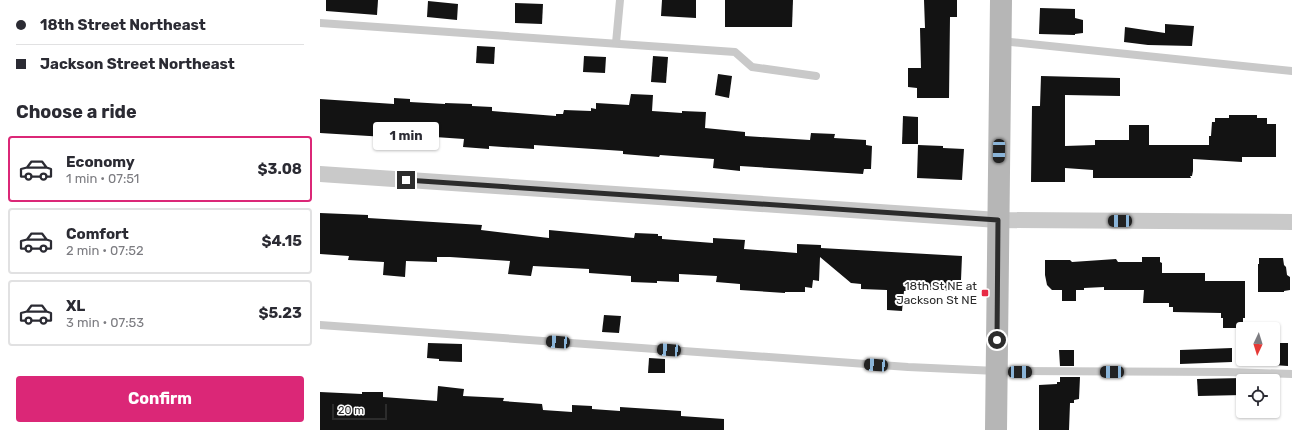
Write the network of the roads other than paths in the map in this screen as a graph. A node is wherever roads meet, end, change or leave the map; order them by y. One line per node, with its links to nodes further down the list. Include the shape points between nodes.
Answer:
1 (620, 0): 5 (lane)
2 (1001, 0): 4 (main road)
3 (320, 23): 5 (lane)
4 (1000, 40): 6 (lane); 9 (main road)
5 (616, 43): 7 (lane, via 735,52 752,67)
6 (1292, 71)
7 (816, 76)
8 (320, 174): 9 (street)
9 (998, 220): 10 (street); 12 (main road)
10 (1292, 222)
11 (320, 325): 12 (lane)
12 (997, 372): 13 (lane); 14 (main road)
13 (1292, 374)
14 (996, 430)

